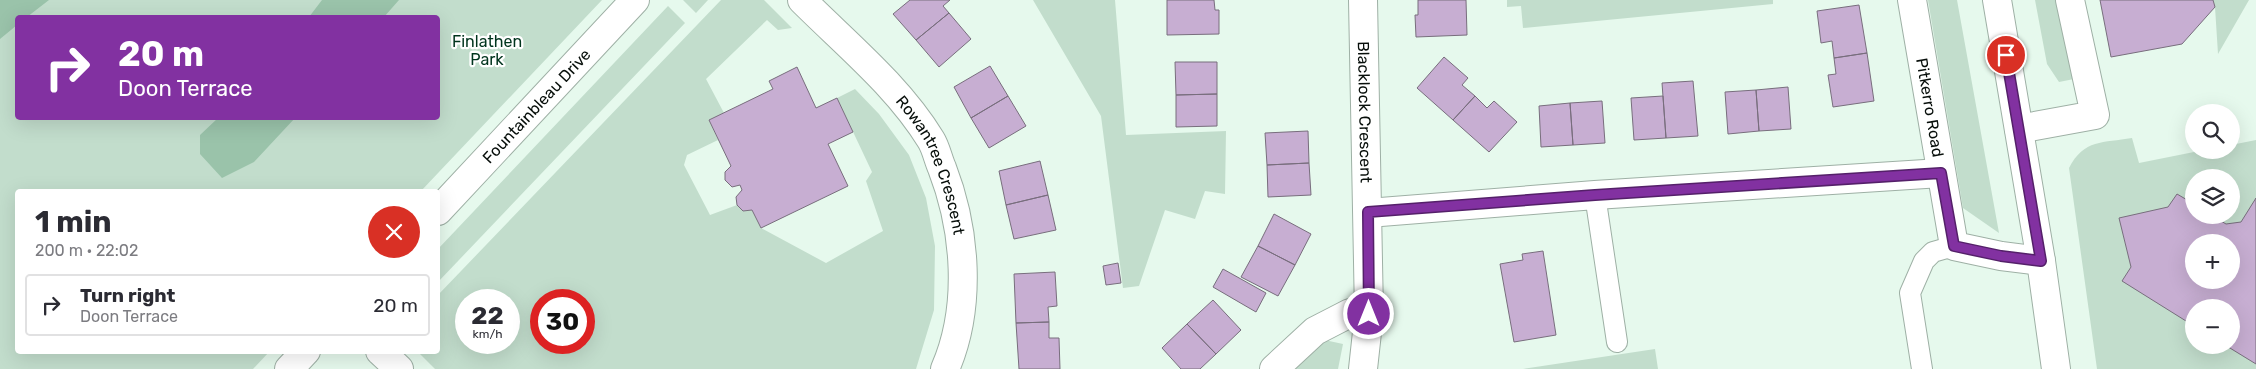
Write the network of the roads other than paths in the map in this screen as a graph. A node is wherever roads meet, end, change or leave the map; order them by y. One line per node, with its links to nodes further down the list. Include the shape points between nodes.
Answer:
1 (635, 0): 10 (street, Fountainbleau Drive)
2 (802, 0): 20 (street, Rowantree Crescent, via 899,96 931,141 944,174 961,242 963,283 955,346)
3 (1362, 0): 11 (street, Blacklock Crescent)
4 (1912, 0): 8 (street, Pitkerro Road)
5 (1997, 0): 7 (street)
6 (2070, 0): 7 (street, via 2094,115)
7 (2019, 129): 13 (street)
8 (1941, 173): 9 (street); 12 (street, Pitkerro Road)
9 (1595, 195): 11 (street); 15 (lane)
10 (440, 209)
11 (1368, 212): 14 (street, Blacklock Crescent)
12 (1954, 246): 13 (street); 23 (lane, via 1933,252 1924,261 1910,293)
13 (2041, 261): 24 (street)
14 (1369, 314): 21 (street, via 1350,313 1315,331); 22 (street, Blacklock Crescent)
15 (1617, 342)
16 (303, 354): 18 (street)
17 (383, 354): 19 (street)
18 (290, 369)
19 (399, 369)
20 (945, 369)
21 (1274, 369)
22 (1363, 369)
23 (1922, 369)
24 (2056, 369)

